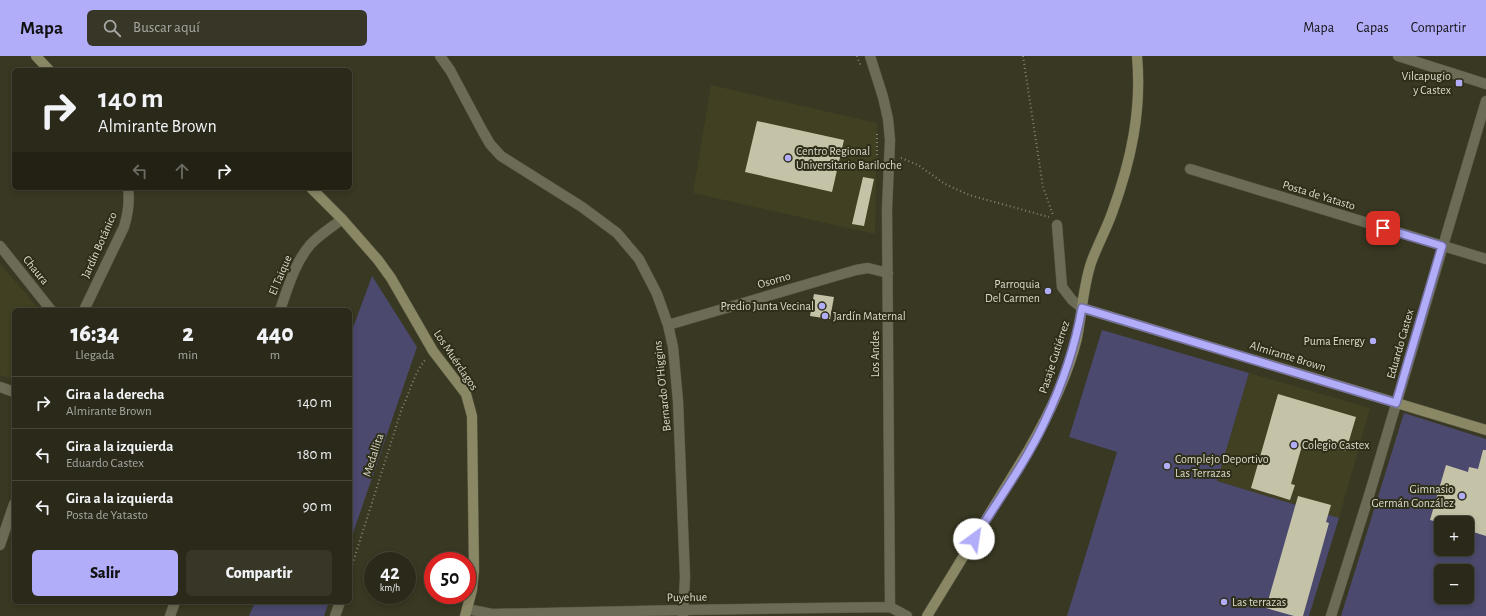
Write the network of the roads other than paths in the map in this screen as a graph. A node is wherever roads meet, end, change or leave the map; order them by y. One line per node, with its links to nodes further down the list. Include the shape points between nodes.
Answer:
1 (36, 56): 6 (street)
2 (440, 56): 22 (street, Bernardo O'Higgins, via 490,144 501,156 582,207 616,233 639,259 657,294)
3 (870, 56): 17 (street, Los Andes, via 883,97 890,140)
4 (1137, 56): 21 (street, Pasaje Gutiérrez, via 1139,78 1133,147 1116,202 1087,277)
5 (1398, 56): 7 (street)
6 (47, 68)
7 (1486, 84)
8 (1486, 101): 15 (street, Eduardo Castex)
9 (1190, 169): 15 (street, Posta de Yatasto)
10 (128, 190): 19 (street, Jardín Botánico, via 129,205 124,227)
11 (313, 190): 12 (street, Los Muérdagos)
12 (342, 219): 20 (street, El Taique, via 311,245 301,258); 32 (street, Los Muérdagos, via 391,278 433,352 466,394 472,416 474,571)
13 (1057, 225): 21 (street, via 1062,287)
14 (0, 246): 18 (street, Chaura)
15 (1442, 246): 16 (street, Posta de Yatasto); 25 (street, Eduardo Castex)
16 (1486, 259)
17 (888, 273): 22 (street, Osorno, via 868,268 856,270); 31 (street, Los Andes)
18 (49, 308)
19 (85, 308)
20 (281, 308)
21 (1082, 308): 25 (street, Almirante Brown); 37 (street, Pasaje Gutiérrez, via 1074,346 1045,422)
22 (668, 325): 33 (street, Bernardo O'Higgins, via 673,347 678,401 685,577)
23 (0, 387): 24 (street)
24 (12, 391)
25 (1396, 403): 26 (street, Almirante Brown); 38 (street, Eduardo Castex)
26 (1486, 430)
27 (12, 510): 28 (street)
28 (0, 545)
29 (175, 604): 34 (street)
30 (339, 604): 35 (street)
31 (890, 607): 33 (street, Puyehue); 36 (street, Puyehue)
32 (466, 613): 33 (street, Puyehue)
33 (683, 613)
34 (170, 616)
35 (335, 616)
36 (907, 616)
37 (927, 616)
38 (1331, 616)

